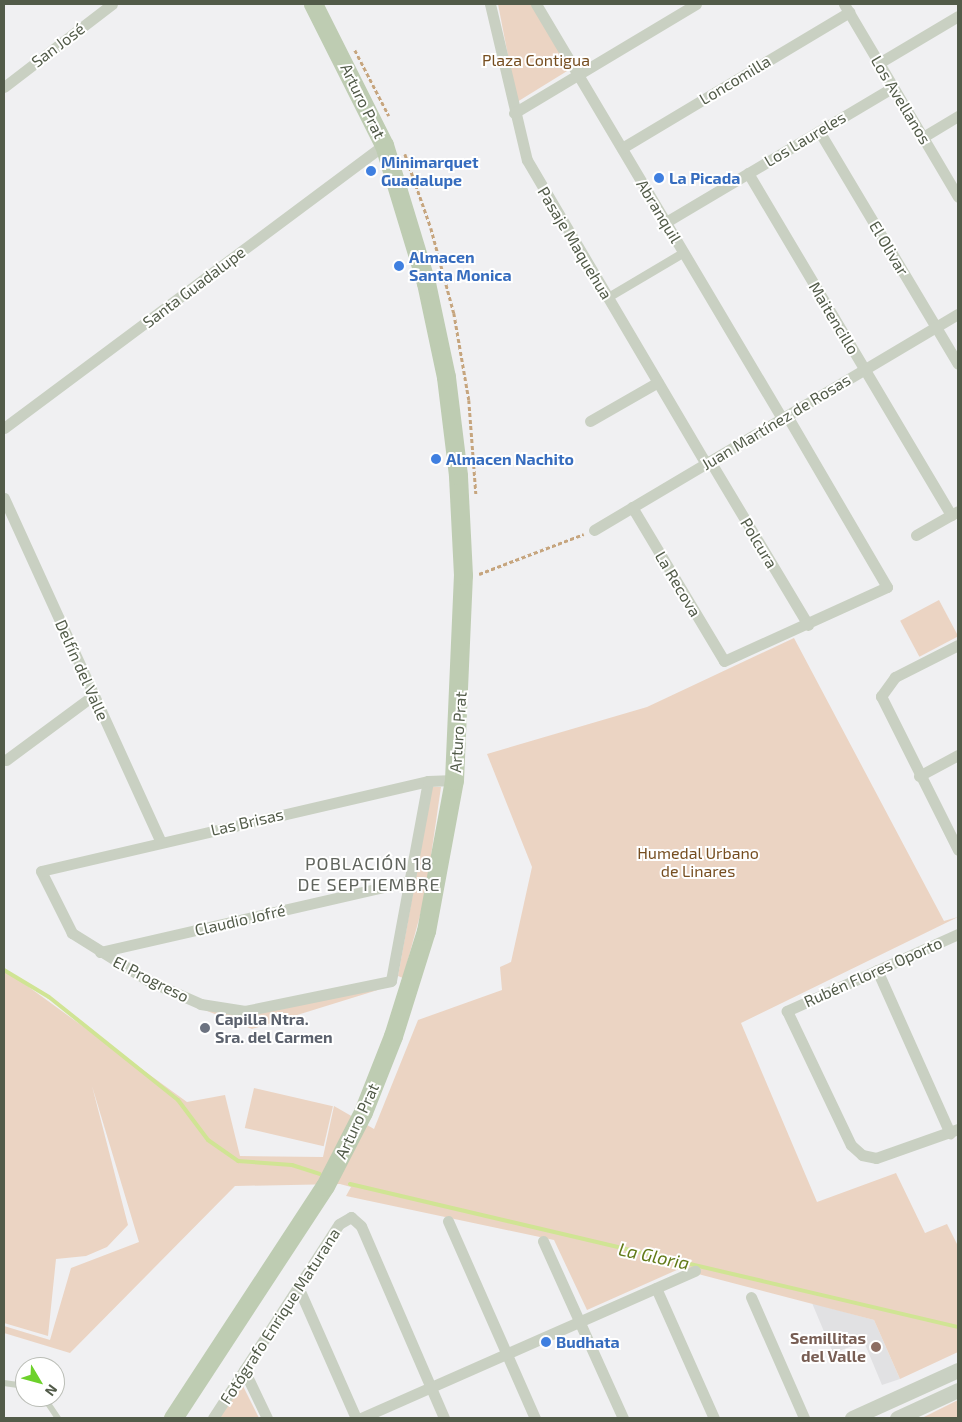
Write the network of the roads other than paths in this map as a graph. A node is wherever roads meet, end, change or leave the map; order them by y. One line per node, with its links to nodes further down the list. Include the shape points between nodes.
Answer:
1 (112, 4): 10 (street, San José)
2 (313, 4): 16 (main road, Arturo Prat)
3 (490, 4): 12 (street, Pasaje Maquehua)
4 (536, 4): 9 (street, Abranquil)
5 (696, 4): 9 (street)
6 (846, 8): 8 (street, Los Avellanos); 17 (street, Loncomilla)
7 (958, 16): 8 (street)
8 (879, 63): 11 (street, Los Avellanos)
9 (578, 74): 12 (street); 17 (street, Abranquil)
10 (4, 87)
11 (893, 87): 14 (street, Los Laureles); 15 (street, Los Avellanos)
12 (514, 113): 22 (street, Pasaje Maquehua, via 533,172)
13 (958, 116): 15 (street)
14 (819, 131): 18 (street, Los Laureles); 24 (street, El Olivar)
15 (923, 137): 19 (street, Los Avellanos)
16 (393, 145): 30 (street, Santa Guadalupe); 43 (main road, Arturo Prat, via 426,283 454,433 463,575)
17 (622, 148): 20 (street, Abranquil)
18 (748, 173): 20 (street, Los Laureles); 26 (street, Maitencillo)
19 (958, 197)
20 (666, 222): 21 (street, Abranquil)
21 (684, 252): 22 (street); 28 (street, Abranquil)
22 (608, 297): 27 (street, Pasaje Maquehua)
23 (958, 314): 24 (street, Juan Martínez de Rosas)
24 (936, 327): 25 (street, El Olivar); 26 (street, Juan Martínez de Rosas)
25 (958, 364)
26 (864, 370): 28 (street, Juan Martínez de Rosas); 34 (street, Maitencillo)
27 (658, 382): 29 (street); 31 (street, Pasaje Maquehua)
28 (785, 417): 31 (street, Juan Martínez de Rosas); 37 (street, Abranquil, via 888,587)
29 (590, 421)
30 (4, 428)
31 (708, 462): 33 (street, Juan Martínez de Rosas); 37 (street, Polcura)
32 (4, 498): 39 (street, Delfín del Valle)
33 (632, 507): 35 (street, Juan Martínez de Rosas); 37 (street, La Recova, via 724,661)
34 (955, 513): 36 (street)
35 (594, 530)
36 (916, 535)
37 (808, 625)
38 (958, 646): 42 (street, via 895,677 883,689 882,704)
39 (94, 695): 41 (street); 45 (street, Delfín del Valle)
40 (958, 755): 42 (street)
41 (6, 760)
42 (919, 776): 46 (street)
43 (454, 780): 44 (street, Las Brisas); 69 (main road, Arturo Prat, via 426,931 393,1036 363,1112 325,1186)
44 (428, 781): 45 (street, Las Brisas); 48 (street, Arturo Prat)
45 (160, 841): 47 (street, Las Brisas)
46 (958, 850)
47 (41, 871): 50 (street, El Progreso, via 65,923)
48 (410, 881): 50 (street, Claudio Jofré); 52 (street, Arturo Prat)
49 (958, 934): 51 (street, Rubén Flores Oporto)
50 (100, 952): 52 (street, El Progreso, via 166,990 231,1010)
51 (877, 970): 53 (street); 53 (street, Rubén Flores Oporto, via 787,1011 851,1145 862,1155 876,1158)
52 (391, 981)
53 (954, 1131)
54 (448, 1221): 61 (street)
55 (543, 1241): 60 (street)
56 (695, 1271): 57 (street)
57 (656, 1288): 60 (street); 77 (street)
58 (298, 1289): 62 (street, Fotógrafo Enrique Maturana); 64 (street, Fotógrafo Enrique Maturana, via 339,1224 351,1217 361,1226); 72 (street)
59 (751, 1297): 78 (street)
60 (579, 1322): 61 (street); 76 (street)
61 (507, 1354): 64 (street); 75 (street)
62 (244, 1370): 70 (street, Fotógrafo Enrique Maturana); 71 (street)
63 (958, 1370): 66 (street)
64 (430, 1388): 73 (street); 74 (street)
65 (958, 1390): 80 (street)
66 (890, 1401): 79 (street); 80 (street)
67 (51, 1407): 68 (lane)
68 (58, 1418)
69 (174, 1418)
70 (213, 1418)
71 (267, 1418)
72 (356, 1418)
73 (361, 1418)
74 (444, 1418)
75 (535, 1418)
76 (623, 1418)
77 (714, 1418)
78 (804, 1418)
79 (852, 1418)
80 (897, 1418)

